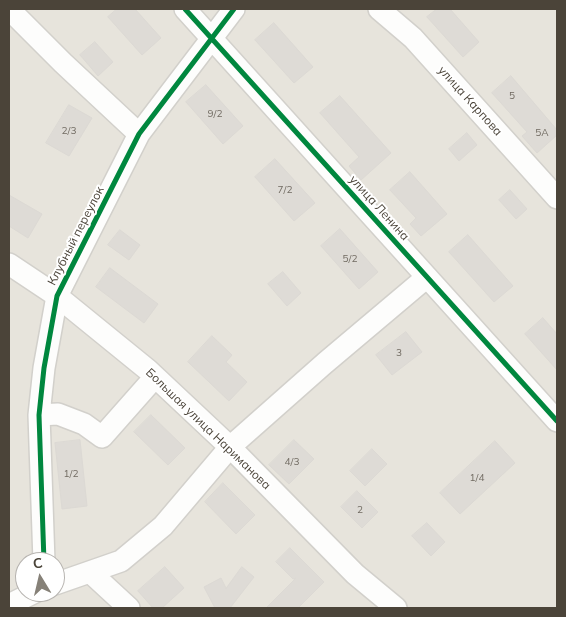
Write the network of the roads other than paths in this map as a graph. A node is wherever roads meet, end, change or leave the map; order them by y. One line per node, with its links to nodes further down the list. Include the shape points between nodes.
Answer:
1 (9, 9): 6 (street)
2 (185, 9): 5 (street, улица Ленина)
3 (234, 9): 5 (street, Клубный переулок)
4 (379, 9): 7 (street, улица Карпова, via 413,38)
5 (211, 38): 6 (street, Клубный переулок); 9 (street, улица Ленина)
6 (139, 134): 10 (street, Клубный переулок)
7 (557, 198)
8 (9, 264): 10 (street, Большая улица Нариманова)
9 (427, 277): 13 (street, улица Ленина); 14 (street)
10 (57, 296): 11 (street, Большая улица Нариманова); 12 (street, Клубный переулок)
11 (155, 376): 12 (street, via 102,436 84,424 58,414); 14 (street, Большая улица Нариманова)
12 (39, 415): 15 (street, Клубный переулок)
13 (557, 421)
14 (230, 447): 16 (street, via 163,526 121,561); 19 (street, Большая улица Нариманова, via 355,574)
15 (44, 552)
16 (90, 572): 17 (street); 18 (street)
17 (65, 581)
18 (129, 608)
19 (396, 608)

